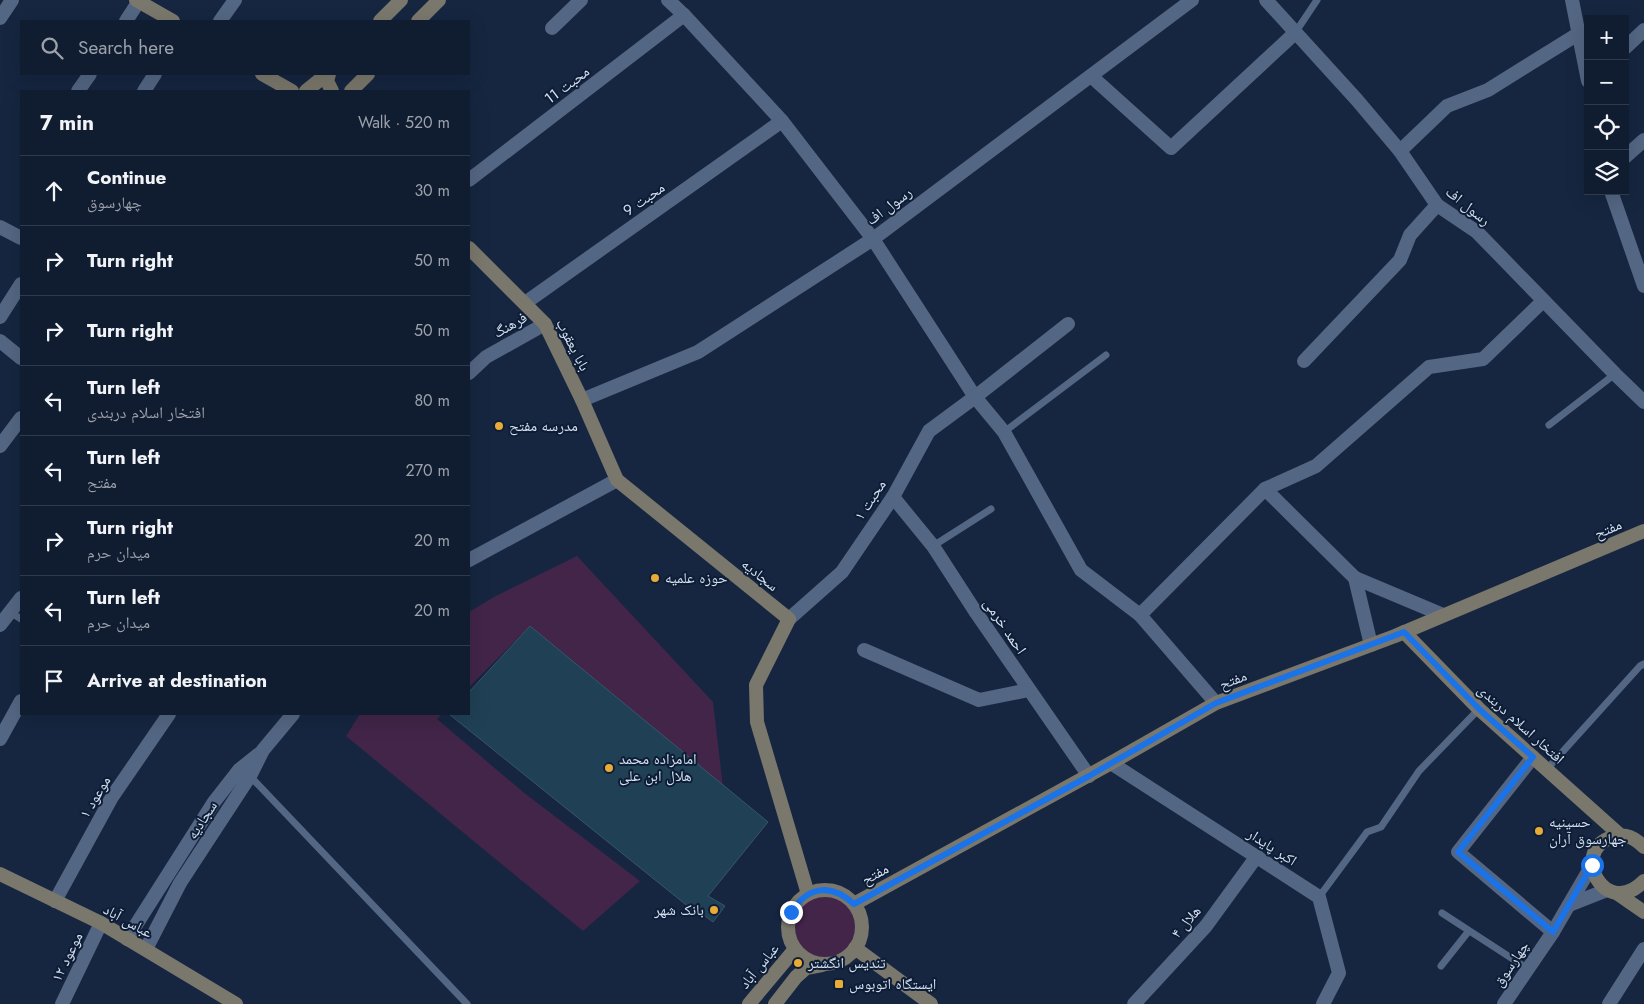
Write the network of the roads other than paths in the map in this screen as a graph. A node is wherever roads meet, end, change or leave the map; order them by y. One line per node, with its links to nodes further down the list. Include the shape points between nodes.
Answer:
1 (12, 0): 13 (street)
2 (234, 0): 16 (street)
3 (400, 0): 17 (main road)
4 (439, 0): 18 (main road)
5 (581, 0): 19 (street)
6 (668, 0): 12 (street)
7 (1192, 0): 31 (street, رسول اف)
8 (1266, 0): 21 (street, رسول اف)
9 (1317, 0): 21 (lane)
10 (1572, 0): 22 (street)
11 (138, 1): 14 (street); 15 (main road)
12 (684, 15): 39 (street); 43 (street, محبت 11)
13 (0, 18)
14 (127, 20)
15 (171, 20)
16 (221, 20)
17 (381, 20)
18 (419, 20)
19 (552, 28)
20 (1644, 30): 23 (street)
21 (1295, 33): 31 (street, via 1171,148); 41 (street, رسول اف)
22 (1578, 34): 24 (street); 41 (street, via 1488,90 1447,106)
23 (1629, 44)
24 (1584, 62)
25 (89, 75): 33 (street)
26 (154, 75): 34 (street)
27 (263, 75): 32 (main road)
28 (327, 75): 36 (main road)
29 (328, 75): 37 (main road)
30 (367, 75): 38 (main road)
31 (1091, 76): 48 (street, رسول اف)
32 (273, 86): 35 (main road)
33 (79, 90)
34 (145, 90)
35 (288, 90)
36 (307, 90)
37 (332, 90)
38 (352, 90)
39 (782, 121): 48 (street); 53 (street, محبت 9)
40 (1644, 140): 42 (street)
41 (1400, 151): 45 (street, رسول اف)
42 (1629, 153)
43 (470, 179)
44 (1612, 195): 51 (street)
45 (1437, 205): 52 (street, رسول اف, via 1477,232); 60 (street, via 1410,235 1400,260)
46 (0, 227): 47 (street)
47 (20, 237)
48 (873, 239): 63 (street); 64 (street, رسول اف, via 698,352)
49 (470, 249): 53 (main road, بابا یعقوب)
50 (20, 285): 54 (street)
51 (1644, 286)
52 (1544, 301): 62 (street, رسول اف); 71 (street, via 1483,359 1430,367 1316,466)
53 (525, 303): 55 (main road, بابا یعقوب)
54 (0, 315)
55 (545, 324): 61 (street, فرهنگ, via 486,357); 64 (main road, بابا یعقوب)
56 (1068, 324): 63 (street, محبت ۱)
57 (0, 341): 59 (street)
58 (1106, 355): 68 (lane)
59 (20, 357)
60 (1304, 361)
61 (470, 372)
62 (1615, 374): 65 (street, رسول اف); 67 (lane)
63 (975, 397): 68 (street); 72 (street, محبت ۱, via 929,431)
64 (582, 400): 70 (main road, بابا یعقوب)
65 (1644, 402)
66 (20, 419): 69 (street)
67 (1549, 425)
68 (1004, 432): 79 (street, via 1081,570)
69 (0, 446)
70 (617, 480): 76 (street); 82 (main road, سجادیه)
71 (1265, 489): 77 (street); 79 (street)
72 (893, 497): 75 (street, احمد خرمی); 82 (street, محبت ۱, via 842,572)
73 (990, 509): 75 (lane)
74 (1644, 531): 81 (main road, مفتح)
75 (933, 546): 88 (street, احمد خرمی)
76 (470, 559)
77 (1355, 578): 81 (street); 85 (street)
78 (20, 601): 80 (street)
79 (1140, 614): 90 (street)
80 (16, 615): 83 (street)
81 (1443, 615): 84 (main road, مفتح)
82 (789, 619): 108 (main road, via 756,685 757,722)
83 (0, 625)
84 (1404, 632): 85 (main road, مفتح); 91 (main road, افتخار اسلام دربندی)
85 (1371, 645): 90 (main road, مفتح)
86 (864, 650): 88 (street, via 979,700)
87 (1644, 664): 98 (lane)
88 (1029, 690): 100 (street, احمد خرمی)
89 (20, 703): 94 (street)
90 (1216, 703): 97 (main road, مفتح)
91 (1479, 709): 96 (main road, افتخار اسلام دربندی); 109 (lane, via 1419,771 1381,827 1367,832)
92 (168, 715): 110 (street, موعود ۱, via 112,797)
93 (293, 715): 95 (street, سجادیه)
94 (0, 739)
95 (264, 750): 99 (street, سجادیه); 118 (street, via 239,770 214,802)
96 (1533, 757): 98 (main road, افتخار اسلام دربندی); 117 (street, via 1458,852)
97 (1111, 763): 100 (main road, مفتح); 103 (street, اکبر پایدار)
98 (1546, 769): 101 (main road, افتخار اسلام دربندی)
99 (250, 776): 121 (street, سجادیه, via 180,883); 128 (lane)
100 (1089, 776): 111 (main road, مفتح)
101 (1620, 835): 102 (main road, افتخار اسلام دربندی, via 1635,838); 104 (main road, via 1606,839 1595,850)
102 (1644, 847)
103 (1257, 856): 109 (street, اکبر پایدار); 132 (street, هلال ۴, via 1206,926)
104 (1592, 865): 107 (main road, via 1596,880); 112 (street, چهارسوق)
105 (0, 874): 110 (main road, عباس آباد)
106 (1644, 881): 107 (main road, via 1636,889)
107 (1612, 892): 112 (street); 113 (main road)
108 (808, 894): 111 (main road, via 833,890); 119 (main road, via 791,912 789,938)
109 (1319, 897): 133 (street, via 1339,973)
110 (55, 901): 115 (main road, عباس آباد)
111 (854, 904): 120 (main road, via 862,926)
112 (1569, 905): 117 (street, چهارسوق)
113 (1644, 912)
114 (1442, 913): 116 (lane)
115 (101, 924): 118 (main road, عباس آباد); 126 (street, موعود ۱۲)
116 (1468, 932): 124 (lane); 125 (lane)
117 (1553, 932): 125 (street, چهارسوق)
118 (127, 939): 121 (main road, عباس آباد)
119 (795, 948): 123 (main road, via 803,957); 129 (main road, عباس آباد)
120 (855, 948): 123 (main road, via 847,957); 131 (main road)
121 (146, 949): 127 (main road, عباس آباد)
122 (1644, 949): 135 (street)
123 (825, 964): 130 (main road, via 806,968)
124 (1441, 966)
125 (1528, 969): 134 (street, چهارسوق)
126 (62, 1004)
127 (236, 1004)
128 (467, 1004)
129 (749, 1004)
130 (775, 1004)
131 (931, 1004)
132 (1134, 1004)
133 (1323, 1004)
134 (1504, 1004)
135 (1609, 1004)

